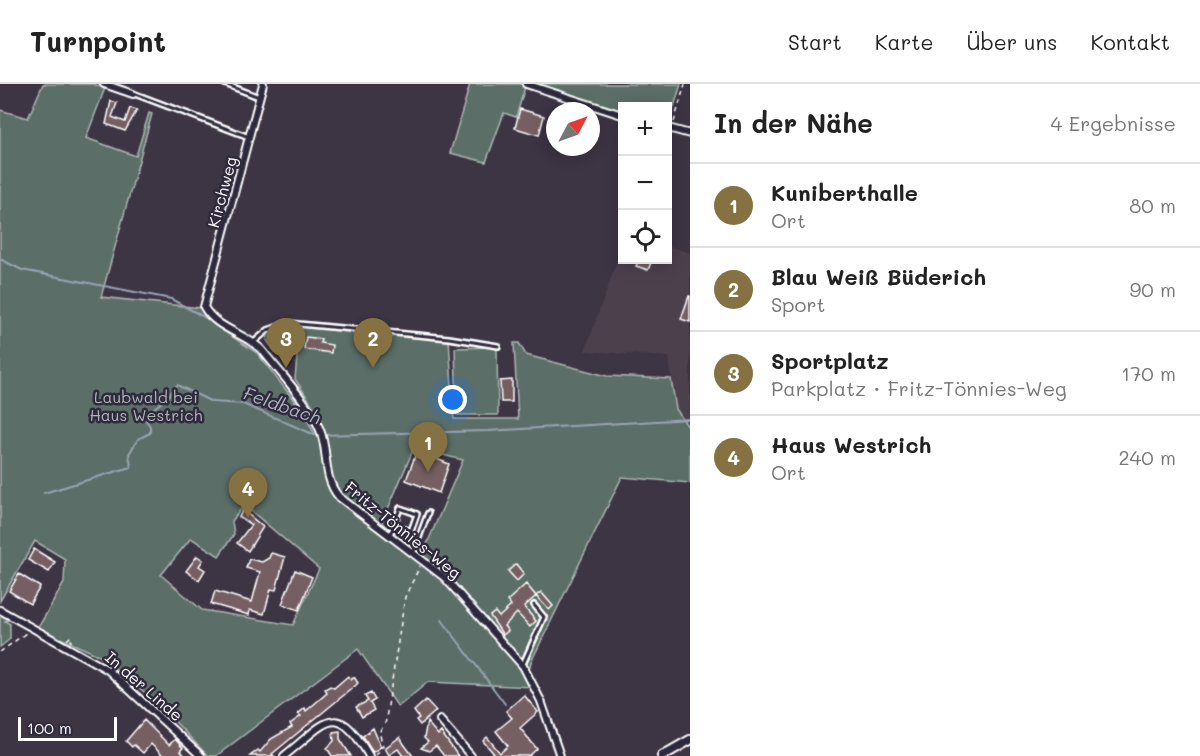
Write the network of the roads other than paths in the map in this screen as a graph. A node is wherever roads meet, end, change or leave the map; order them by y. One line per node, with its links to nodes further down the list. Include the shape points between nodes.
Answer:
1 (104, 84): 5 (street)
2 (225, 84): 6 (lane)
3 (263, 84): 6 (street, Kirchweg)
4 (526, 84): 7 (street)
5 (133, 94): 10 (lane)
6 (260, 97): 10 (street, Kirchweg)
7 (618, 114)
8 (672, 129): 9 (street)
9 (690, 134)
10 (251, 138): 11 (street, Kirchweg)
11 (204, 307): 12 (street, Fritz-Tönnies-Weg, via 212,319)
12 (254, 342): 13 (lane, via 268,330 288,323); 16 (street, Fritz-Tönnies-Weg, via 309,411 322,435 333,489)
13 (498, 346)
14 (428, 513): 17 (lane)
15 (393, 525): 15 (lane, via 400,508 417,514 411,531); 16 (lane)
16 (389, 537): 17 (street, Fritz-Tönnies-Weg)
17 (413, 555): 20 (street, Fritz-Tönnies-Weg, via 444,577)
18 (534, 605): 20 (lane, via 544,617)
19 (0, 610): 23 (street, In der Linde, via 108,670)
20 (522, 666): 27 (street, Fritz-Tönnies-Weg, via 542,701)
21 (440, 720): 26 (street)
22 (690, 740): 28 (street)
23 (201, 756)
24 (284, 756): 25 (street, via 327,722 339,720 350,726)
25 (369, 756)
26 (471, 756)
27 (560, 756)
28 (662, 756)

